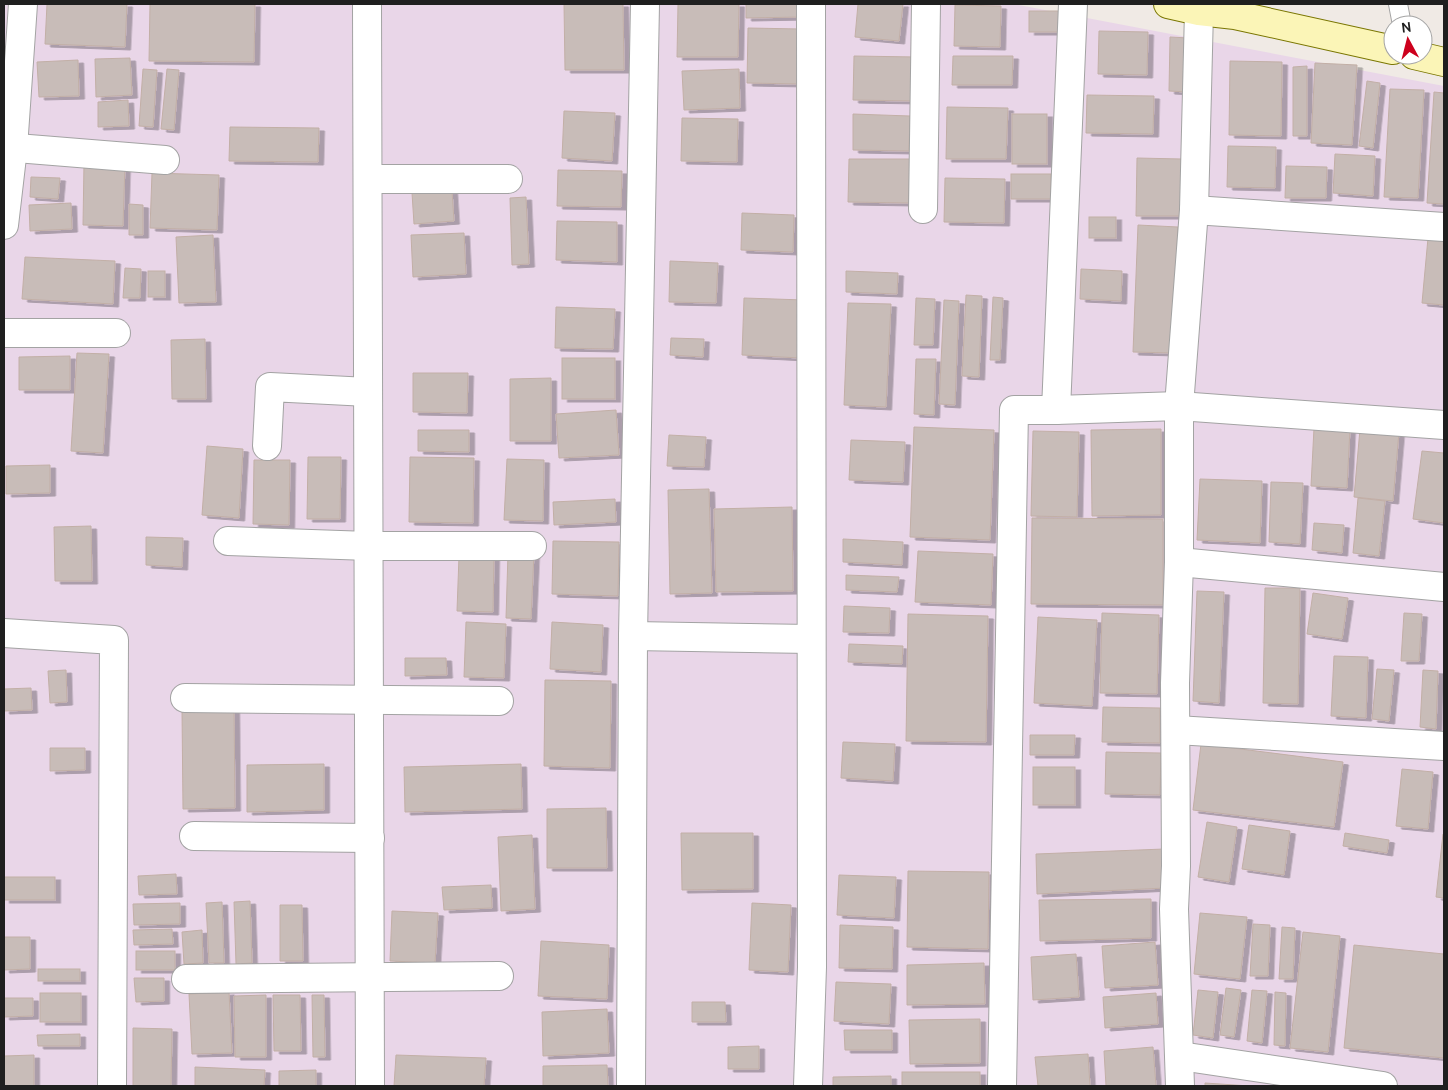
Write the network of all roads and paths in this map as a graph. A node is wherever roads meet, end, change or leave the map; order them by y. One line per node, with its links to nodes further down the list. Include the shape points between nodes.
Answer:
1 (24, 4): 11 (street)
2 (367, 4): 13 (street)
3 (645, 4): 32 (street)
4 (811, 4): 33 (street)
5 (926, 4): 15 (street)
6 (1073, 4): 23 (street)
7 (1168, 4): 9 (street)
8 (1234, 10): 9 (street); 10 (street)
9 (1199, 11): 16 (street)
10 (1383, 47)
11 (8, 147): 12 (street); 17 (street)
12 (165, 160)
13 (368, 179): 14 (street); 21 (street)
14 (508, 179)
15 (923, 209)
16 (1194, 210): 18 (street); 22 (street)
17 (4, 225)
18 (1444, 227)
19 (4, 333): 20 (street)
20 (116, 333)
21 (368, 392): 25 (street, via 270,387); 27 (street)
22 (1179, 406): 23 (street); 24 (street); 29 (street)
23 (1056, 410): 49 (street, via 1014,410)
24 (1444, 425)
25 (267, 446)
26 (228, 541): 27 (street)
27 (369, 546): 28 (street); 35 (street)
28 (532, 546)
29 (1179, 562): 30 (street); 37 (street)
30 (1444, 587)
31 (4, 633): 45 (street, via 114,640)
32 (633, 636): 33 (street); 47 (street)
33 (812, 639): 48 (street, via 812,967)
34 (185, 698): 35 (street)
35 (369, 701): 36 (street); 40 (street)
36 (499, 701)
37 (1176, 730): 38 (street); 44 (street, via 1174,909)
38 (1444, 746)
39 (194, 836): 40 (street)
40 (370, 838): 41 (street)
41 (370, 976): 42 (street); 43 (street); 46 (street)
42 (499, 976)
43 (186, 979)
44 (1180, 1056): 50 (street); 51 (street)
45 (112, 1086)
46 (370, 1086)
47 (630, 1086)
48 (808, 1086)
49 (1002, 1086)
50 (1180, 1086)
51 (1383, 1086)

